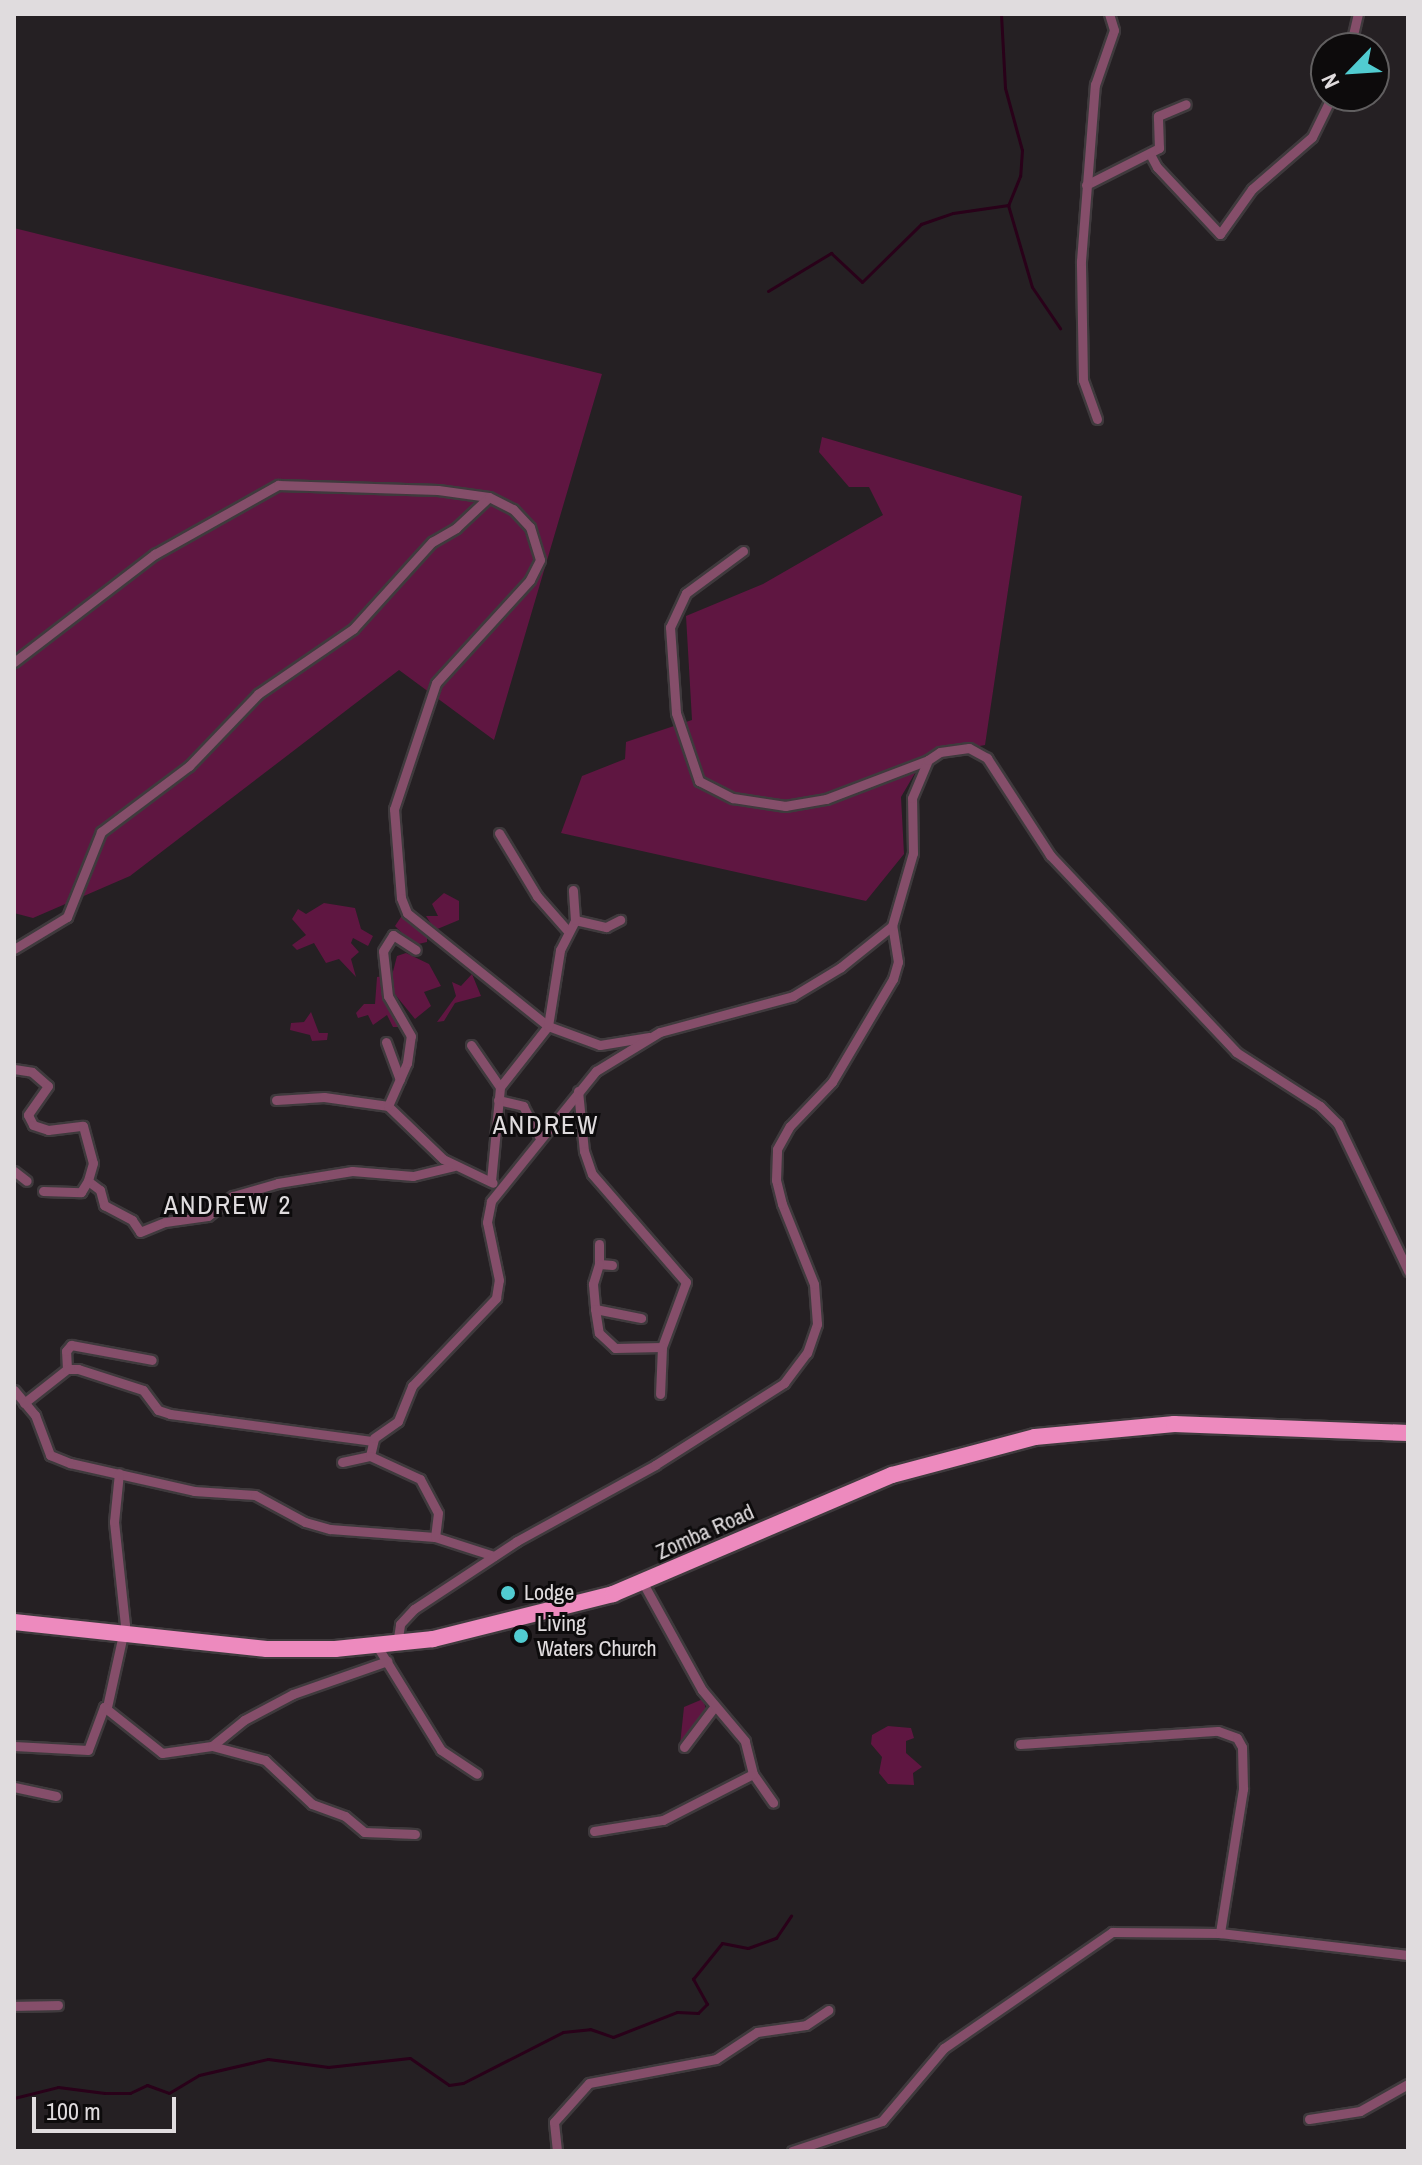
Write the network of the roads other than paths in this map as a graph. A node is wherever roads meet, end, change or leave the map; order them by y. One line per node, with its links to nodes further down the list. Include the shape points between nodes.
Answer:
1 (1109, 14): 5 (street, via 1114,30 1095,85)
2 (1186, 104): 4 (street, via 1158,116 1159,148)
3 (1324, 112): 4 (street, via 1312,137 1252,189 1220,234)
4 (1150, 154): 5 (street)
5 (1086, 185): 6 (street, via 1082,359 1086,393)
6 (1097, 419)
7 (489, 497): 9 (street, via 438,490 278,485 155,554); 17 (street, via 432,542 353,629 258,694 189,766 101,832 67,917); 19 (street, via 513,509 530,527 540,560 530,580 436,683 396,797 395,865 407,913)
8 (743, 551): 10 (street, via 686,593 670,627 676,713 699,781 733,798 785,806 826,799)
9 (14, 662)
10 (928, 760): 15 (street, via 912,798 913,853); 40 (street, via 958,747 987,758 1050,855 1236,1052 1330,1115 1349,1141)
11 (499, 833): 16 (street, via 537,896)
12 (573, 890): 13 (street)
13 (575, 920): 14 (street, via 606,927); 16 (street)
14 (620, 920)
15 (892, 926): 20 (street, via 841,967 793,996); 55 (street, via 898,962 893,979 832,1082 790,1126 777,1149 778,1187 808,1262 817,1310 813,1340 797,1369 784,1383 655,1465)
16 (567, 930): 19 (street)
17 (14, 949)
18 (416, 950): 24 (street, via 393,935 383,951 388,996 411,1036)
19 (548, 1026): 20 (street, via 600,1045); 25 (street)
20 (649, 1037): 26 (street, via 606,1062)
21 (386, 1042): 24 (street)
22 (471, 1045): 25 (street)
23 (14, 1069): 34 (street, via 32,1072 48,1086 28,1115 33,1126 83,1126 93,1163)
24 (400, 1080): 29 (street)
25 (500, 1087): 28 (street)
26 (578, 1091): 30 (street); 43 (street, via 584,1151 592,1174 686,1282)
27 (276, 1100): 29 (street, via 324,1097)
28 (498, 1100): 30 (street, via 523,1106); 35 (street)
29 (388, 1106): 31 (street)
30 (539, 1136): 35 (street)
31 (454, 1166): 34 (street, via 413,1176 352,1171 278,1183 233,1196 208,1216 165,1222 146,1232 104,1205 100,1190); 35 (street)
32 (14, 1171): 33 (street)
33 (27, 1181)
34 (88, 1181): 36 (street, via 81,1192)
35 (494, 1185): 50 (street, via 487,1222 499,1280 496,1298 412,1386 398,1421)
36 (43, 1191)
37 (599, 1244): 38 (street)
38 (599, 1264): 39 (street); 41 (street)
39 (612, 1265)
40 (1408, 1271)
41 (595, 1309): 42 (street); 43 (street, via 599,1333 615,1348)
42 (641, 1318)
43 (662, 1347): 47 (street)
44 (152, 1360): 45 (street, via 71,1345)
45 (67, 1369): 48 (street); 50 (street, via 143,1390 158,1410 170,1414)
46 (14, 1390): 48 (street)
47 (660, 1394)
48 (24, 1403): 53 (street, via 35,1415 50,1455)
49 (1408, 1433): 56 (highway, Zomba Road, via 1174,1424 1035,1437 892,1475)
50 (373, 1441): 51 (street)
51 (370, 1456): 52 (street); 54 (street, via 420,1479 438,1513)
52 (342, 1462)
53 (119, 1473): 54 (street, via 194,1491 255,1495 330,1529); 58 (street, via 114,1522)
54 (435, 1537): 55 (street)
55 (494, 1556): 59 (street, via 409,1613 400,1624)
56 (643, 1583): 59 (highway, Zomba Road, via 526,1620); 62 (street, via 669,1636)
57 (14, 1622): 58 (highway, Zomba Road)
58 (124, 1638): 60 (highway, Zomba Road, via 267,1649); 63 (street)
59 (397, 1644): 60 (highway, Zomba Road)
60 (377, 1646): 61 (street)
61 (387, 1661): 66 (street, via 287,1697); 68 (street, via 441,1750)
62 (715, 1706): 67 (street); 69 (street, via 745,1741)
63 (107, 1707): 65 (street, via 88,1750); 66 (street, via 162,1753)
64 (1020, 1744): 75 (street, via 1218,1731 1237,1738 1243,1789)
65 (14, 1746)
66 (212, 1746): 74 (street, via 265,1760 312,1804 345,1816 364,1832)
67 (684, 1747)
68 (477, 1774)
69 (753, 1774): 72 (street); 73 (street, via 663,1820)
70 (14, 1787): 71 (street)
71 (56, 1796)
72 (773, 1803)
73 (594, 1831)
74 (415, 1834)
75 (1220, 1933): 76 (street); 83 (street, via 1142,1929 1106,1935 944,2048 882,2121)
76 (1408, 1955)
77 (58, 2005): 78 (street)
78 (14, 2006)
79 (828, 2010): 82 (street, via 806,2025 757,2032 716,2059 589,2083 554,2122)
80 (1408, 2084): 81 (street, via 1360,2111)
81 (1309, 2119)
82 (557, 2151)
83 (792, 2151)

